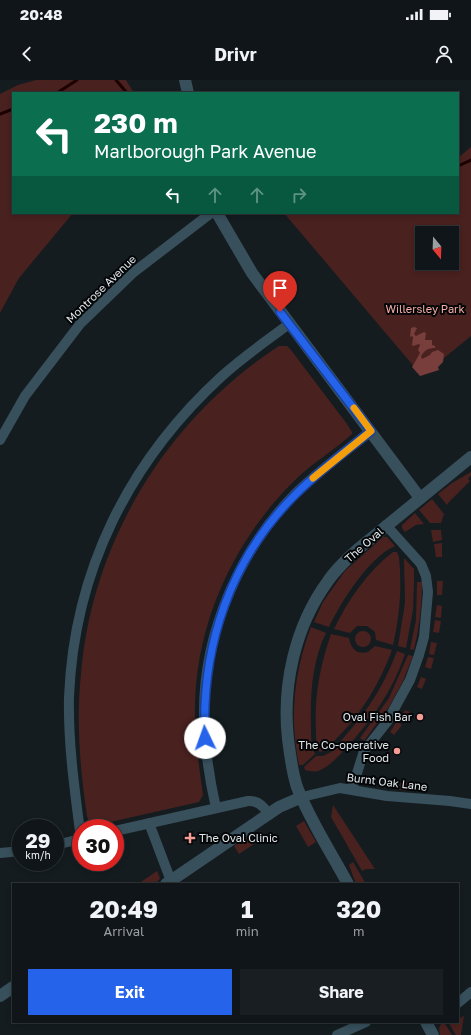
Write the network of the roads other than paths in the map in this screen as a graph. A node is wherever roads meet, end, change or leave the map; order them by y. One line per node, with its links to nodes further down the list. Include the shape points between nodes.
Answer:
1 (185, 80): 2 (street)
2 (188, 92)
3 (210, 214): 7 (street, Montrose Avenue, via 134,272 80,324 24,396)
4 (218, 214): 5 (street, via 252,273)
5 (289, 324): 6 (street); 16 (street, via 222,376 169,431 125,494 103,542 78,621 70,680 70,748)
6 (371, 431): 9 (street); 14 (street, via 314,476 280,510 258,539 233,584 219,620 206,678 205,738)
7 (0, 440)
8 (471, 457): 9 (street)
9 (420, 498): 10 (street)
10 (386, 526): 11 (street, The Oval, via 421,564 426,576 428,592 424,637 410,680 387,722 364,751); 12 (street, The Oval, via 340,566 328,581 308,616 294,653 287,687 286,720 292,766)
11 (352, 789): 12 (street, Burnt Oak Lane, via 334,788); 13 (street, Burnt Oak Lane, via 387,796)
12 (302, 797): 15 (street); 22 (street, The Oval)
13 (471, 804)
14 (216, 808): 15 (street, via 251,800 263,806); 17 (street)
15 (269, 814): 21 (street)
16 (79, 819)
17 (149, 823): 18 (street); 21 (street)
18 (124, 829)
19 (12, 852): 20 (street)
20 (0, 853)
21 (168, 883)
22 (347, 883)
23 (12, 988): 25 (street)
24 (471, 992): 26 (street)
25 (0, 996)
26 (459, 1002)
27 (364, 1023): 28 (street)
28 (337, 1035)

